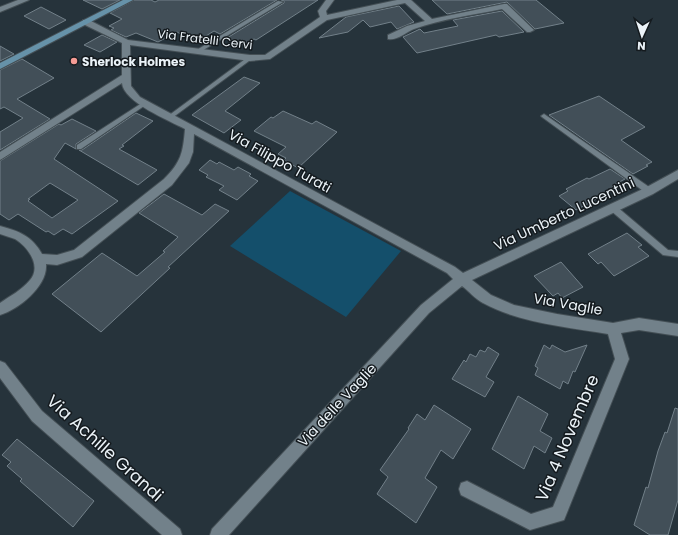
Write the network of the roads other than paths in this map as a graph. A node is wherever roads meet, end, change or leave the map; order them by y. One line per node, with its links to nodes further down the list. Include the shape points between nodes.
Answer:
1 (25, 0): 6 (street)
2 (129, 0): 8 (main road)
3 (330, 0): 7 (street, via 322,11)
4 (407, 0): 7 (street, Via Fratelli Cervi); 9 (street)
5 (280, 2): 13 (lane)
6 (0, 10)
7 (324, 18): 14 (street, Via Fratelli Cervi, via 267,57)
8 (86, 22): 12 (street, Via Fratelli Cervi); 15 (main road)
9 (430, 22): 10 (street, via 504,6); 11 (street)
10 (530, 30)
11 (391, 37)
12 (126, 42): 13 (street, Via Fratelli Cervi); 16 (street, Via Filippo Turati)
13 (198, 51): 14 (street, Via Fratelli Cervi)
14 (250, 58): 19 (lane)
15 (0, 66)
16 (127, 76): 17 (street, Via Filippo Turati, via 129,91); 22 (street)
17 (145, 104): 19 (street, Via Filippo Turati); 21 (lane)
18 (544, 116): 24 (lane)
19 (170, 117): 20 (street, Via Filippo Turati)
20 (190, 127): 28 (street, via 188,154 180,170 168,182 78,254 57,260); 29 (street, Via Filippo Turati, via 451,270)
21 (79, 147)
22 (0, 157)
23 (678, 174): 24 (street, Via Umberto Lucentini)
24 (649, 191): 25 (street, Via Umberto Lucentini)
25 (613, 208): 27 (lane, via 666,253); 29 (street, Via Umberto Lucentini)
26 (0, 230): 28 (street, via 20,237)
27 (678, 254)
28 (40, 259): 30 (street, via 40,271 35,283)
29 (461, 279): 31 (street, Via Vaglie, via 487,299 513,310); 36 (street, Via delle Vaglie, via 425,309)
30 (0, 310)
31 (613, 329): 32 (street, Via Vaglie, via 639,324); 34 (street, Via 4 Novembre, via 622,358 558,514 530,522)
32 (678, 330)
33 (0, 366): 35 (street, Via Achille Grandi, via 37,416)
34 (466, 490)
35 (174, 535)
36 (218, 535)

